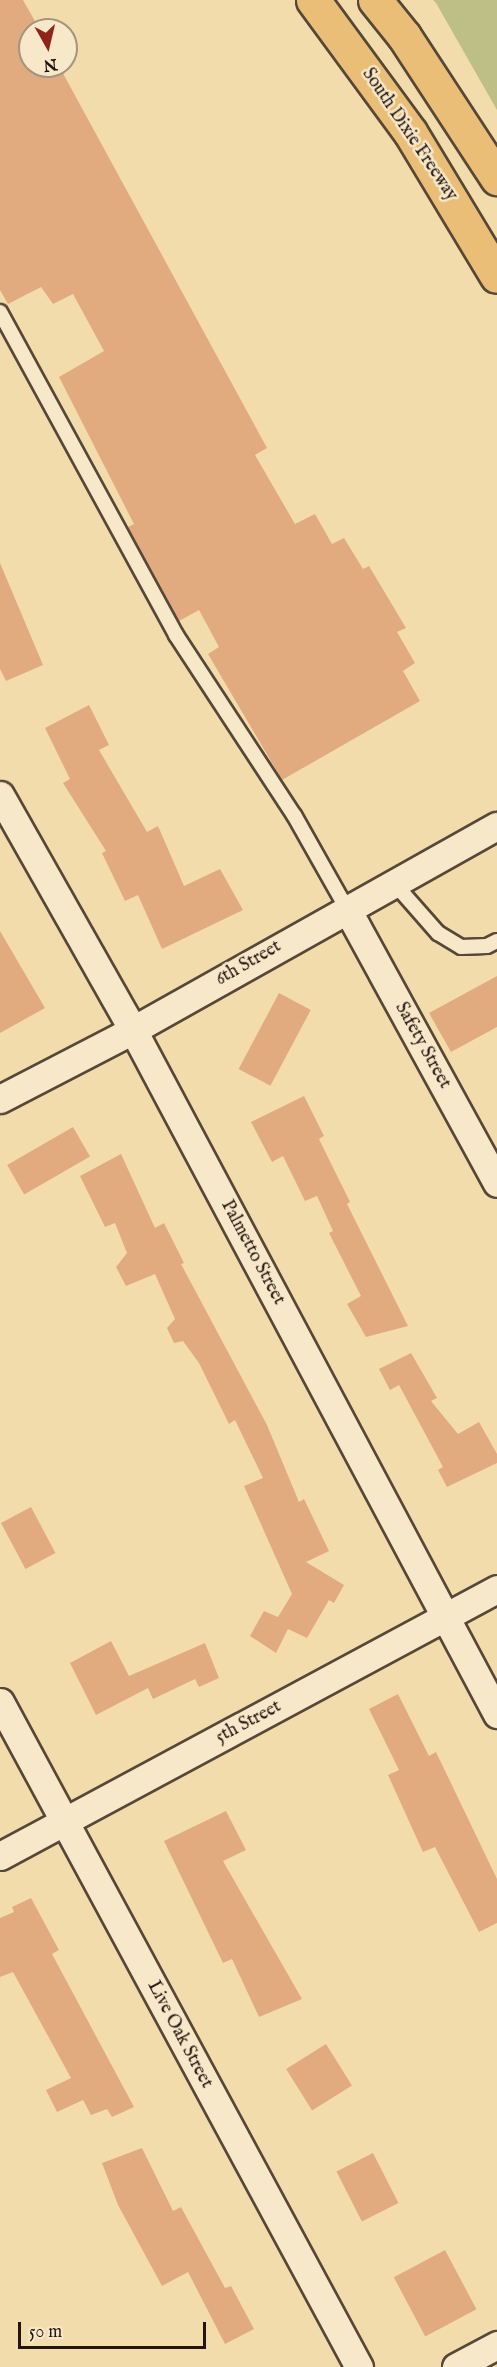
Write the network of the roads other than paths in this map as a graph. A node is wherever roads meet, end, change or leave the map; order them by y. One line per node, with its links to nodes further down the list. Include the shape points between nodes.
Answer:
1 (313, 0): 4 (main road, South Dixie Freeway, via 410,132)
2 (375, 0): 3 (main road)
3 (497, 178)
4 (497, 276)
5 (0, 312): 9 (lane, via 176,635 294,815)
6 (0, 795): 11 (street, Palmetto Street)
7 (497, 826): 8 (street, 6th Street)
8 (394, 883): 9 (street, 6th Street); 10 (lane, via 438,933 461,947 487,946)
9 (347, 909): 11 (street, 6th Street); 13 (street, Safety Street)
10 (497, 941)
11 (133, 1030): 12 (street, 6th Street); 15 (street, Palmetto Street)
12 (0, 1099)
13 (497, 1183)
14 (497, 1589): 15 (street, 5th Street)
15 (446, 1617): 17 (street, Palmetto Street); 18 (street, 5th Street)
16 (0, 1702): 18 (street, Live Oak Street)
17 (497, 1714)
18 (63, 1823): 19 (street, 5th Street); 21 (street, Live Oak Street)
19 (0, 1856)
20 (497, 2345): 22 (street)
21 (359, 2367)
22 (456, 2367)

